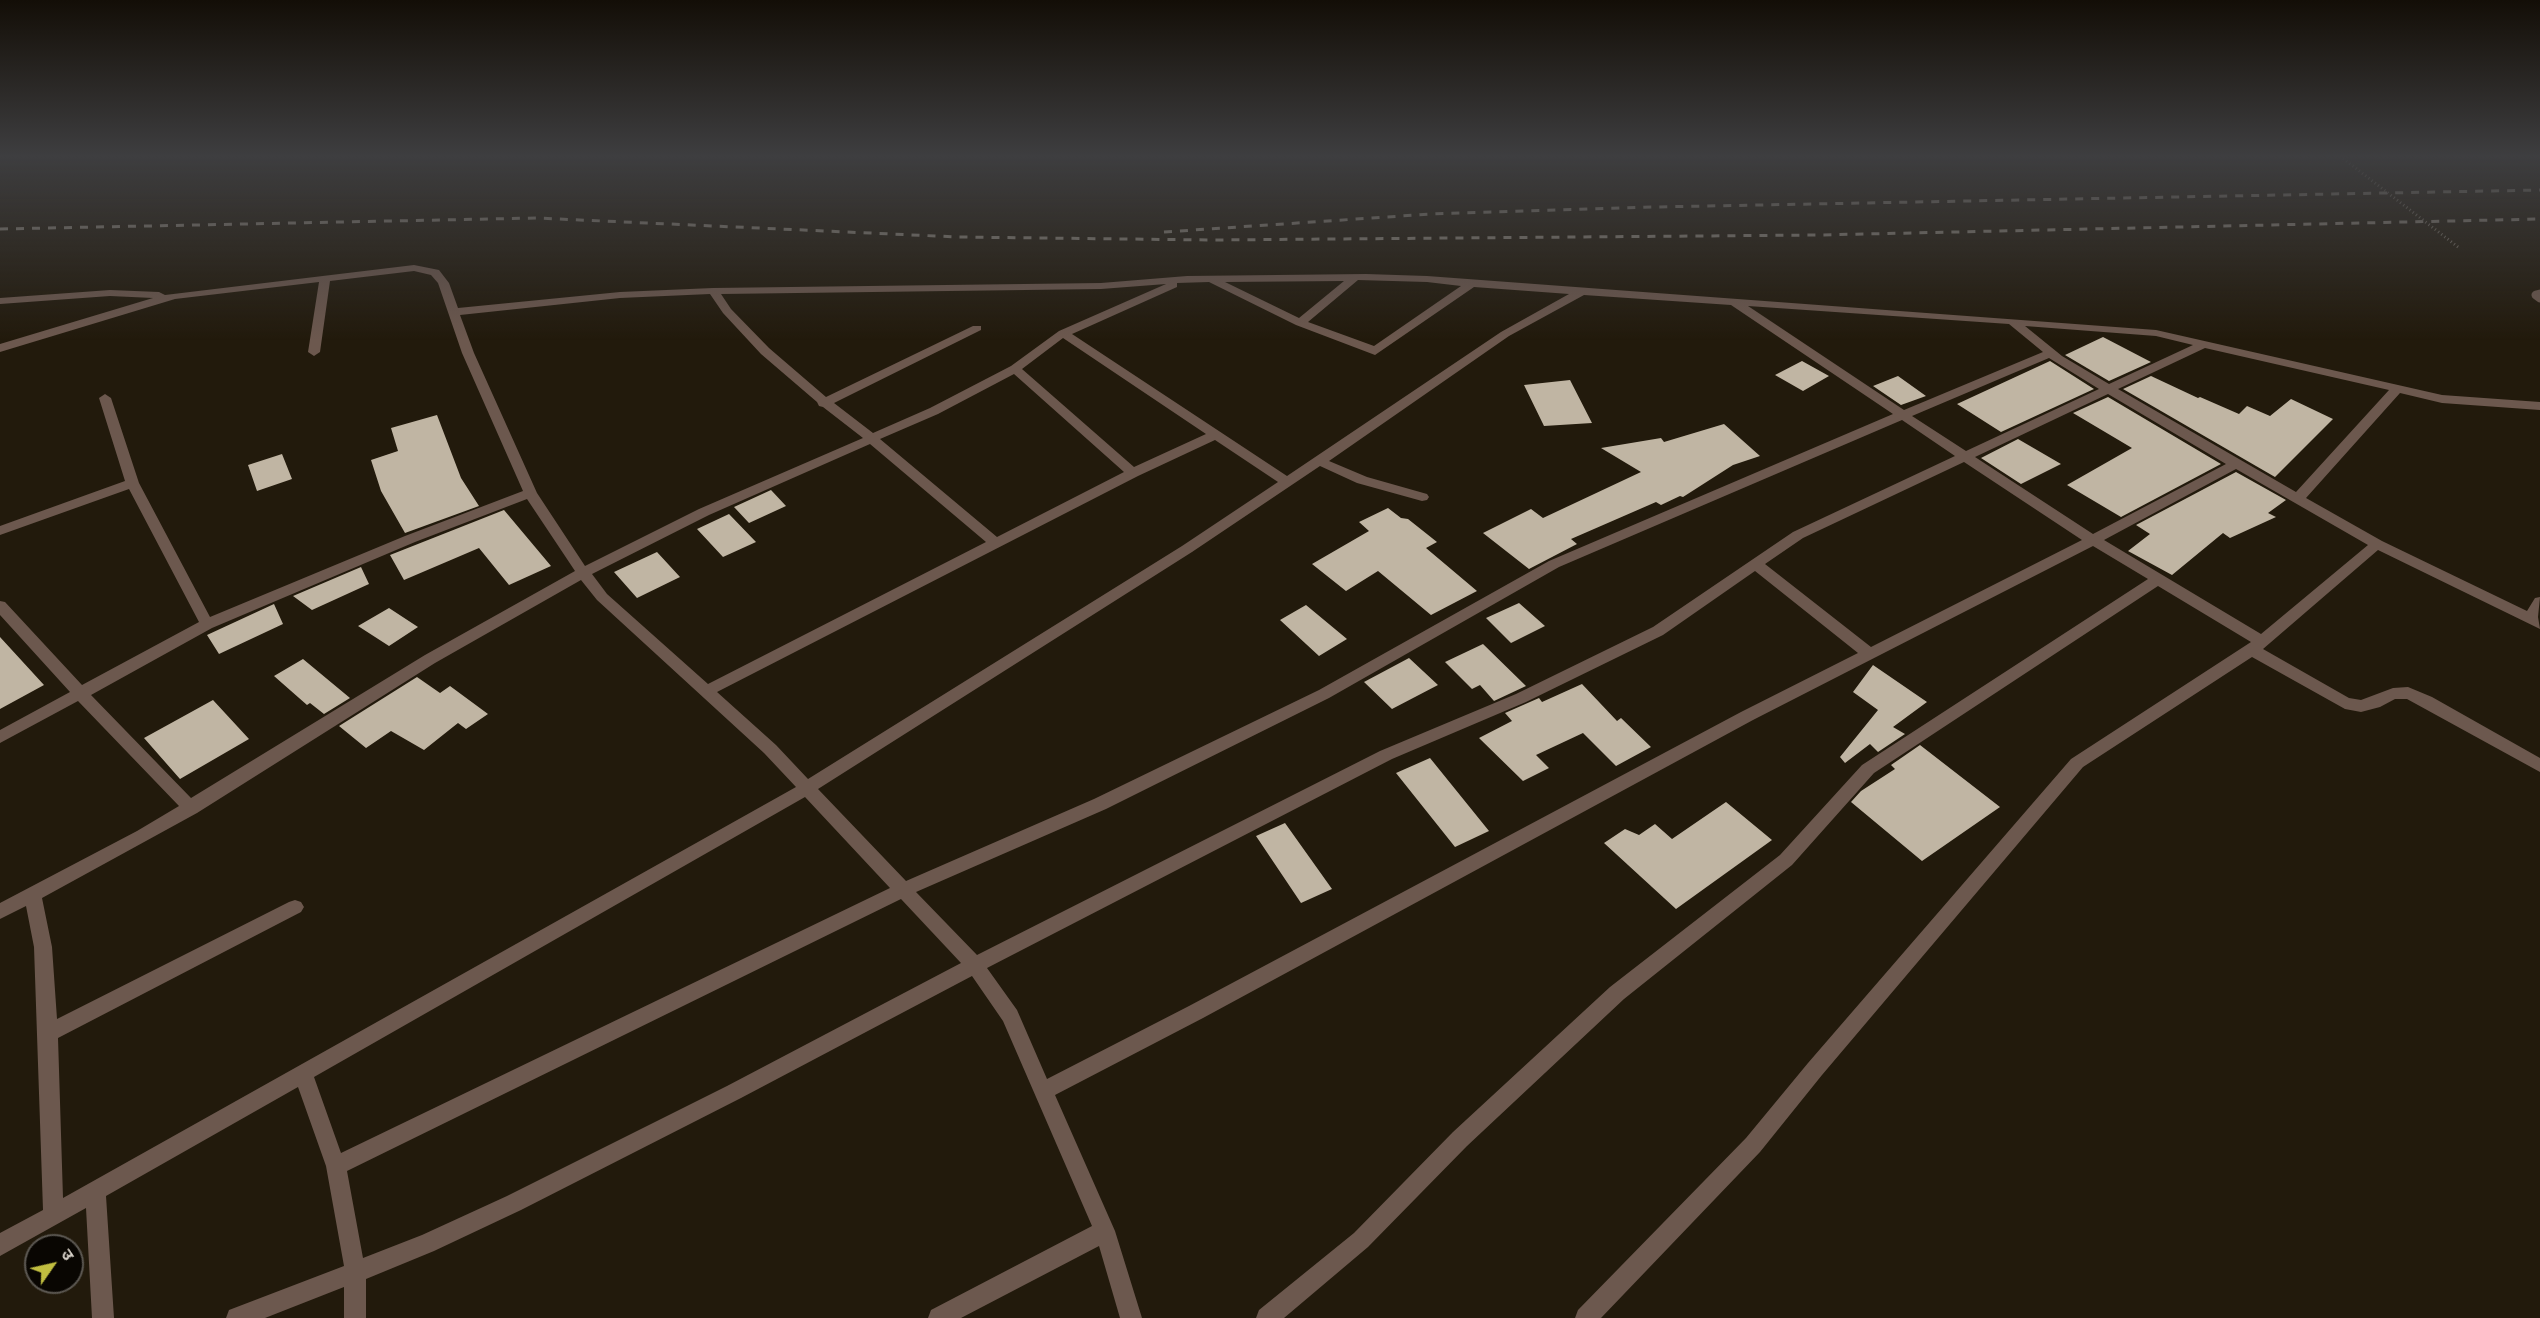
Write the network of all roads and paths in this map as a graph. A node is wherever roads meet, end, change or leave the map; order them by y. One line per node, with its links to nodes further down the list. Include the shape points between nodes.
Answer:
1 (2419, 218): 2 (path, bridge)
2 (2458, 248)
3 (325, 278): 10 (street); 13 (street, via 414,268 435,272); 20 (street)
4 (1354, 278): 6 (street); 7 (street); 15 (street)
5 (1187, 279): 6 (street); 8 (street, via 1101,286); 17 (street)
6 (1211, 279): 15 (street)
7 (1472, 283): 9 (street); 15 (street, via 1375,351)
8 (713, 291): 13 (street, via 620,295); 26 (street, via 765,351)
9 (1581, 292): 12 (street); 32 (street, via 1505,334)
10 (174, 296): 11 (street, via 110,293); 19 (street)
11 (0, 301)
12 (1732, 302): 14 (street); 28 (street)
13 (455, 312): 37 (street, via 468,353)
14 (2012, 321): 18 (street, via 2156,333); 21 (street)
15 (1300, 323)
16 (977, 328): 26 (street)
17 (1063, 333): 22 (street); 29 (street)
18 (2204, 344): 23 (street); 24 (street)
19 (0, 348)
20 (314, 352)
21 (2051, 353): 23 (street); 28 (street)
22 (1015, 369): 30 (street); 34 (street)
23 (2108, 389): 31 (street); 33 (street)
24 (2397, 389): 27 (street, via 2442,399); 39 (street)
25 (105, 398): 35 (street)
26 (823, 403): 30 (street)
27 (2540, 406)
28 (1901, 415): 31 (street); 59 (street, via 1554,564 1324,694 1100,804)
29 (1215, 435): 34 (street); 36 (street)
30 (871, 438): 42 (street); 45 (street, via 704,512)
31 (1964, 456): 41 (street); 44 (street, via 1798,535)
32 (1319, 461): 36 (street); 38 (street, via 1362,480)
33 (2236, 464): 39 (street); 41 (street)
34 (1133, 473): 42 (street)
35 (132, 483): 40 (street); 50 (street)
36 (1288, 483): 57 (street)
37 (531, 493): 45 (street); 50 (street)
38 (1422, 497)
39 (2298, 498): 43 (street)
40 (0, 531)
41 (2093, 540): 46 (street); 52 (street)
42 (996, 543): 53 (street)
43 (2377, 544): 49 (street); 51 (street)
44 (1755, 564): 52 (street); 63 (street, via 1658,631 1521,698 1386,755)
45 (583, 573): 53 (street, via 602,597); 58 (street, via 430,659)
46 (2157, 580): 51 (street); 78 (street, via 1868,769 1786,860 1617,993 1460,1139 1361,1240)
47 (2540, 603): 49 (street)
48 (3, 614): 54 (street)
49 (2535, 621)
50 (207, 624): 54 (street)
51 (2257, 646): 56 (street, via 2345,703 2361,706 2393,694 2408,693); 79 (street, via 2077,763 1753,1145)
52 (1870, 654): 66 (street)
53 (705, 692): 57 (street, via 770,749)
54 (82, 694): 55 (street); 58 (street)
55 (0, 737)
56 (2540, 766)
57 (807, 788): 59 (street); 65 (street)
58 (191, 808): 60 (street)
59 (903, 890): 63 (street); 67 (street)
60 (33, 895): 62 (street); 64 (street, via 43,947)
61 (295, 907): 64 (street)
62 (0, 912)
63 (975, 966): 66 (street, via 1010,1016); 72 (street, via 514,1203 427,1244)
64 (48, 1033): 69 (street)
65 (303, 1074): 67 (street); 68 (street)
66 (1043, 1091): 70 (street)
67 (336, 1166): 72 (street)
68 (95, 1192): 69 (street); 73 (street)
69 (53, 1215): 71 (street)
70 (1105, 1231): 76 (street); 77 (street)
71 (0, 1245)
72 (355, 1270): 74 (street); 75 (street)
73 (103, 1318)
74 (237, 1318)
75 (356, 1318)
76 (939, 1318)
77 (1131, 1318)
78 (1267, 1318)
79 (1586, 1318)

